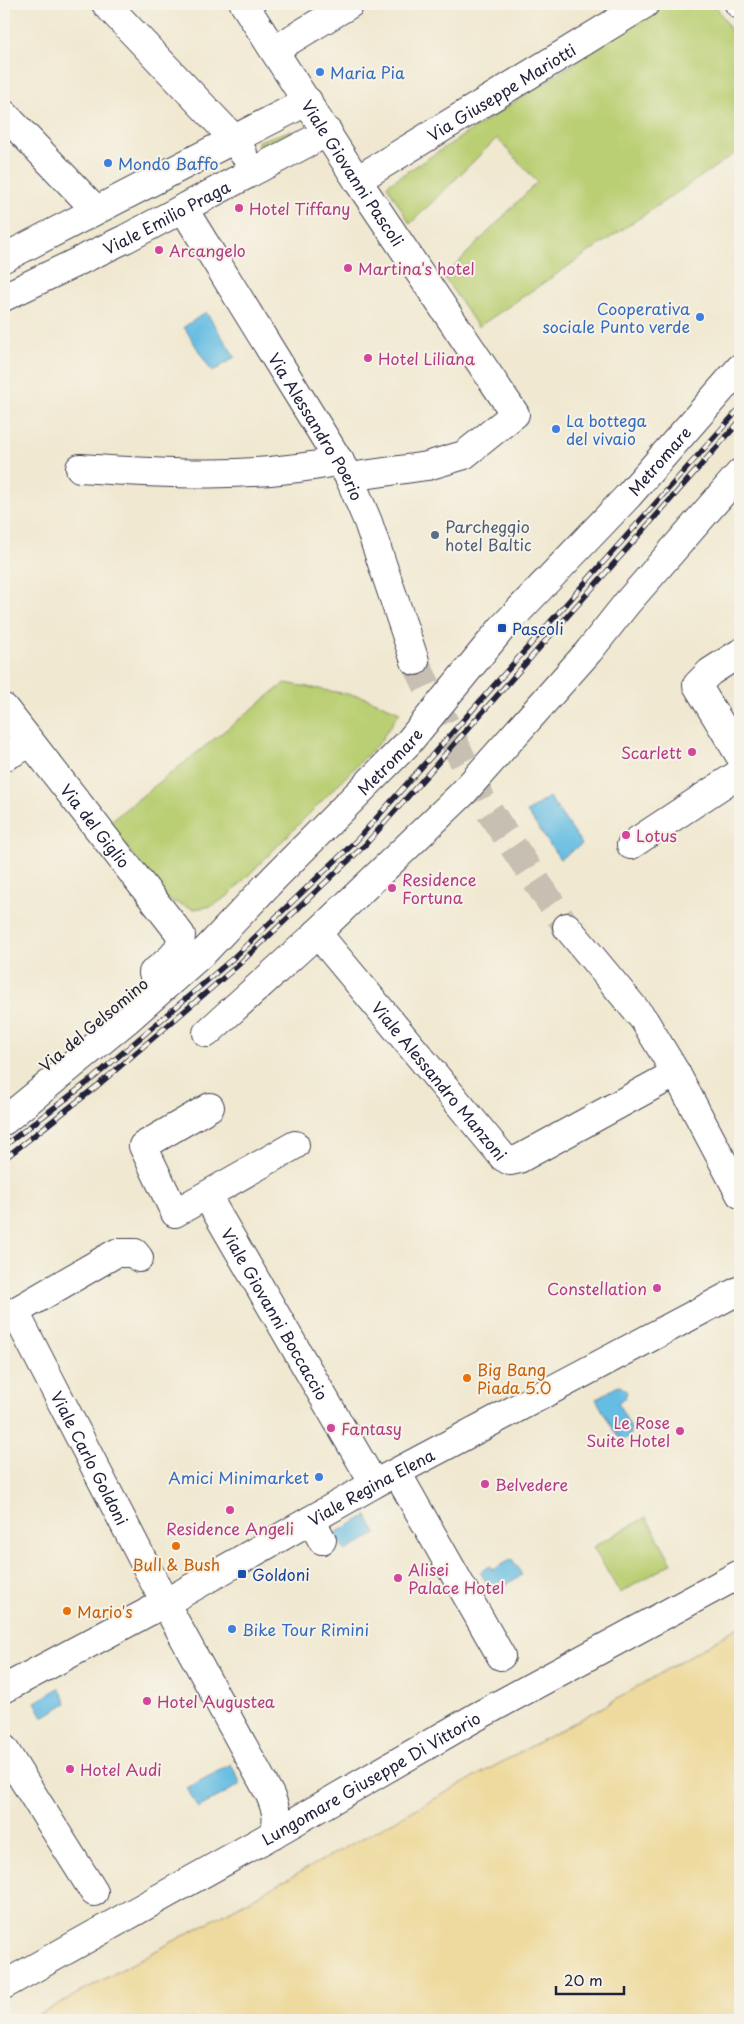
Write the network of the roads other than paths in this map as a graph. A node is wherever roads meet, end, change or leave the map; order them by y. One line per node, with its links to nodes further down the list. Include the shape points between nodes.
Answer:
1 (106, 4): 9 (street)
2 (244, 4): 5 (street, Viale Giovanni Pascoli)
3 (350, 4): 5 (street)
4 (645, 4): 11 (street, Via Giuseppe Mariotti)
5 (274, 50): 6 (street, Viale Giovanni Pascoli)
6 (308, 101): 8 (street, Viale Giovanni Pascoli); 9 (street)
7 (4, 114): 13 (street)
8 (328, 132): 10 (street, Viale Emilio Praga); 11 (street, Viale Giovanni Pascoli)
9 (235, 140): 10 (street); 13 (street)
10 (253, 171): 12 (street, Viale Emilio Praga)
11 (358, 180): 18 (street, Viale Giovanni Pascoli, via 515,414 464,454 427,466)
12 (183, 208): 15 (street, Viale Emilio Praga); 18 (street, Via Alessandro Poerio)
13 (96, 210): 14 (street)
14 (4, 258)
15 (4, 297)
16 (740, 368): 35 (street, Metromare, via 628,496 502,628 408,743 206,950 126,1021)
17 (80, 468): 18 (street, Viale Giovanni Pascoli, via 168,474)
18 (345, 469): 21 (street, Via Alessandro Poerio, via 368,522)
19 (740, 473): 29 (street, via 462,794)
20 (740, 653): 24 (street, via 710,672 697,685)
21 (415, 661)
22 (4, 708): 23 (street, Via del Giglio)
23 (31, 743): 25 (street); 30 (street, Via del Giglio, via 162,909 180,935)
24 (740, 756)
25 (4, 757)
26 (740, 773): 27 (street)
27 (631, 845)
28 (567, 927): 32 (street, via 644,1020)
29 (317, 934): 31 (street); 32 (street, Viale Alessandro Manzoni, via 503,1157 510,1161)
30 (181, 946): 33 (street, Via del Gelsomino)
31 (207, 1034)
32 (676, 1073): 37 (street)
33 (4, 1100)
34 (210, 1107): 38 (street, via 142,1146 175,1212)
35 (4, 1121)
36 (295, 1145): 38 (street)
37 (740, 1194)
38 (207, 1196): 42 (street, Viale Giovanni Boccaccio)
39 (139, 1258): 41 (street, Viale Carlo Goldoni, via 135,1253 116,1254)
40 (740, 1290): 42 (street, Viale Regina Elena)
41 (9, 1315): 44 (street, Viale Carlo Goldoni)
42 (385, 1479): 44 (street, Viale Regina Elena, via 317,1530); 45 (street, Viale Giovanni Boccaccio)
43 (740, 1574): 48 (street, Lungomare Giuseppe Di Vittorio, via 476,1717)
44 (166, 1603): 46 (street, Viale Regina Elena); 48 (street, Viale Carlo Goldoni, via 270,1795 278,1824)
45 (501, 1656)
46 (4, 1689)
47 (4, 1749): 49 (street, via 84,1856)
48 (274, 1834): 50 (street, Lungomare Giuseppe Di Vittorio)
49 (94, 1892)
50 (4, 1985)

